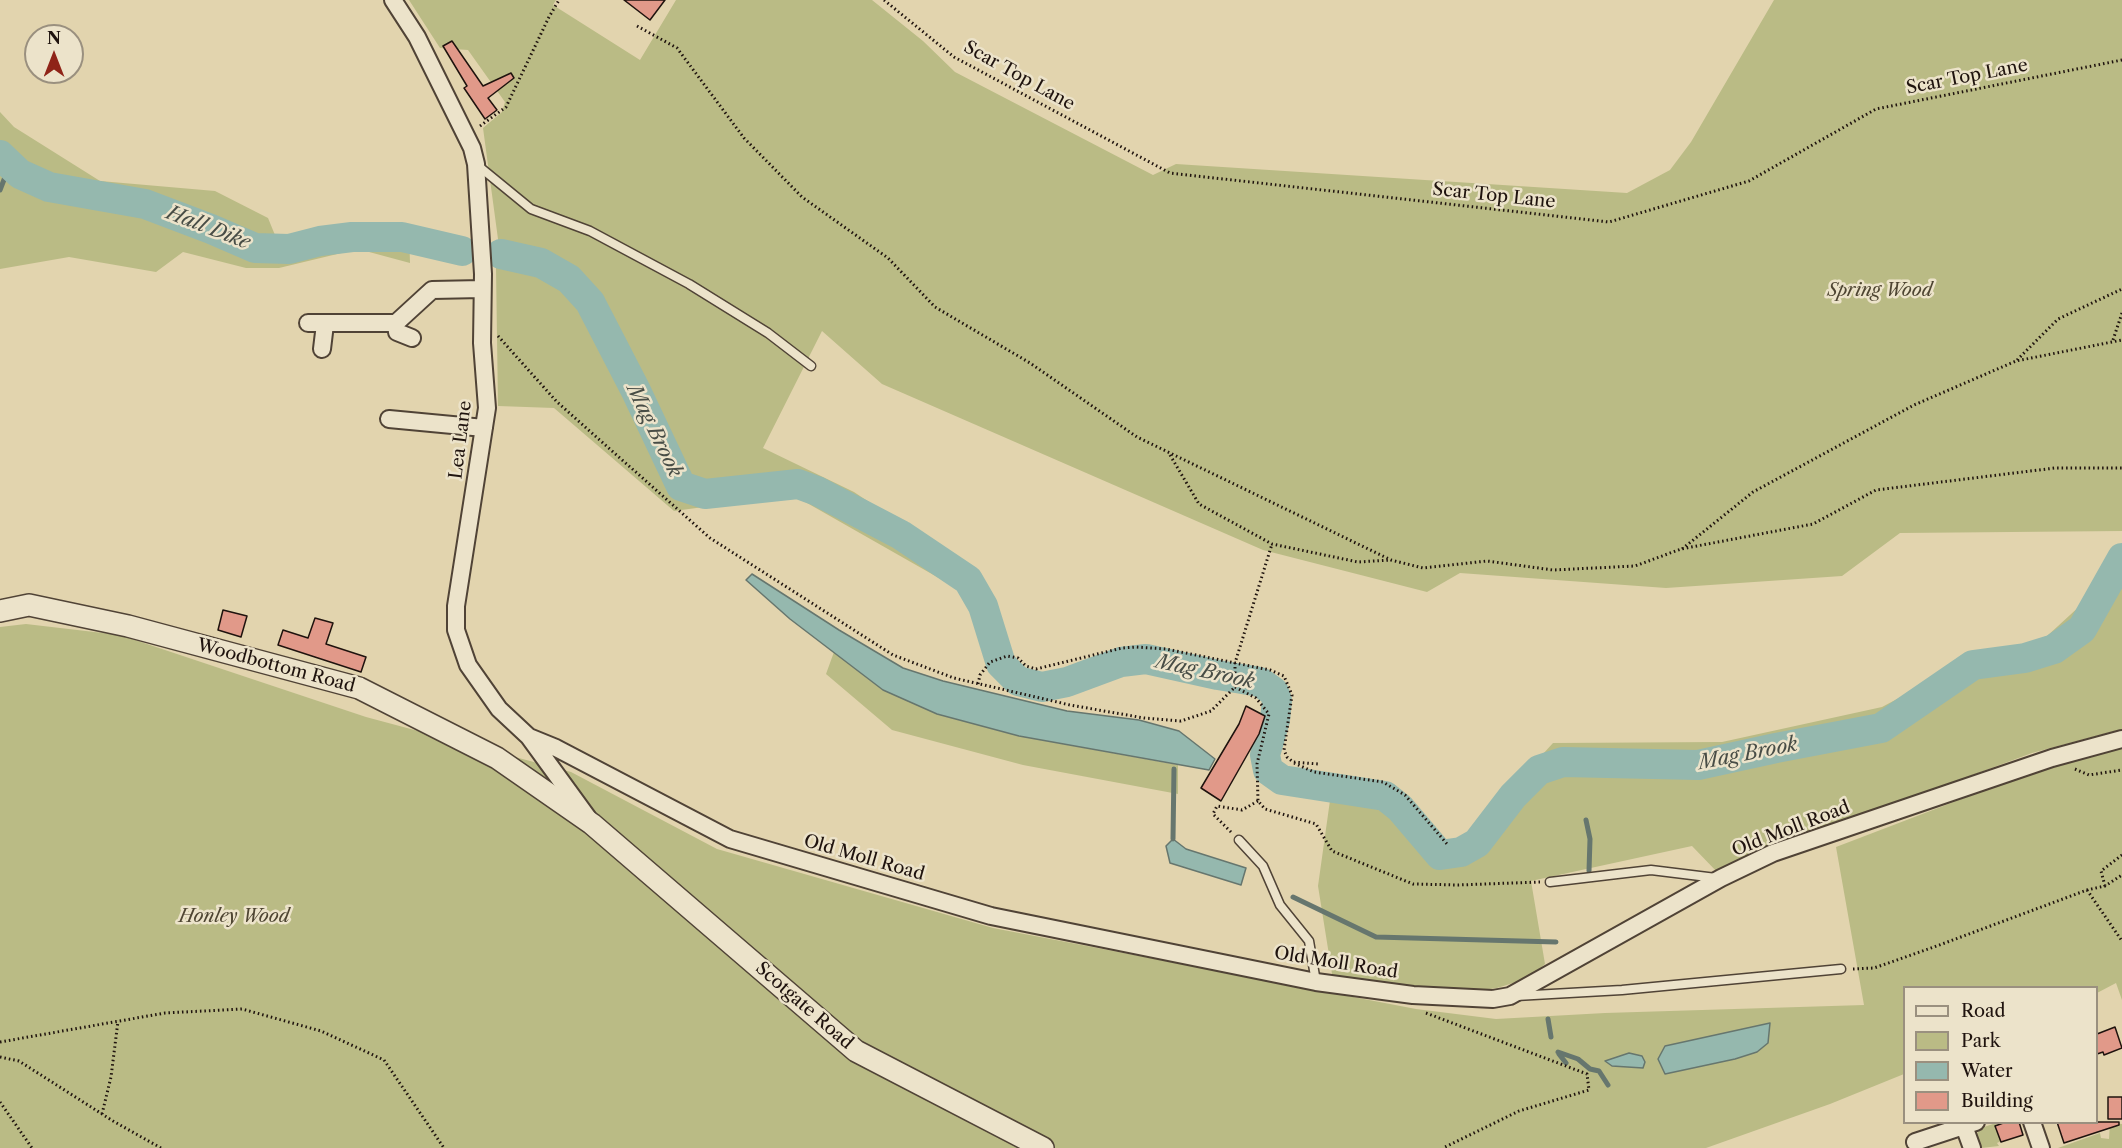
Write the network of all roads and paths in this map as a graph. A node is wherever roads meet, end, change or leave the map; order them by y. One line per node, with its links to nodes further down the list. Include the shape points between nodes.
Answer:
1 (393, 0): 6 (street, Lea Lane, via 417,37)
2 (559, 0): 6 (path, via 506,107)
3 (884, 0): 5 (path, Scar Top Lane, via 954,57 1170,173 1609,222 1749,181 1876,109)
4 (637, 26): 23 (path, via 677,48 744,138 802,197 888,258 935,307 1030,363 1137,437)
5 (2122, 60)
6 (466, 136): 7 (street, Lea Lane)
7 (476, 164): 8 (street, Lea Lane); 20 (lane, via 531,209 590,231 689,284 768,333)
8 (482, 289): 11 (street, via 432,290); 14 (street, Lea Lane)
9 (2122, 289): 19 (path, via 2058,319)
10 (2122, 313): 16 (path)
11 (396, 322): 13 (street); 15 (street, via 398,332)
12 (308, 323): 13 (street)
13 (325, 324): 18 (street)
14 (482, 327): 22 (street, Lea Lane, via 487,408); 30 (path, via 502,338 557,402 710,538 893,655)
15 (411, 338)
16 (2113, 340): 17 (path); 19 (path)
17 (2122, 340)
18 (322, 349)
19 (2016, 361): 26 (path, via 1914,405 1753,492)
20 (811, 366)
21 (389, 419): 22 (street)
22 (484, 428): 32 (street, Lea Lane, via 456,606 456,630 468,665 499,709)
23 (1169, 454): 25 (path, via 1199,504); 27 (path)
24 (2122, 468): 26 (path, via 2055,468 1876,490 1813,524)
25 (1272, 544): 27 (path, via 1358,562); 29 (path)
26 (1681, 549): 27 (path, via 1635,566 1553,570 1487,561 1424,568)
27 (1390, 560)
28 (0, 611): 39 (street, Woodbottom Road, via 29,605 106,621 359,688 497,758)
29 (1235, 663): 30 (path, via 1136,647 1036,669 1007,656 990,662); 31 (path); 35 (path, via 1284,676 1292,695 1284,750)
30 (978, 684): 31 (path, via 1070,705 1180,721 1211,711)
31 (1235, 687): 38 (path, via 1256,699 1269,714 1257,764)
32 (529, 737): 39 (street, Lea Lane); 50 (street, Old Moll Road, via 730,839 991,915)
33 (2122, 739): 34 (street, Old Moll Road)
34 (2052, 758): 37 (path, via 2089,775); 44 (street, Old Moll Road, via 1773,853)
35 (1293, 762): 36 (path); 41 (path, via 1314,772 1383,782 1405,795)
36 (1318, 764)
37 (2122, 770)
38 (1258, 801): 40 (path, via 1242,810 1216,806 1214,809 1213,814); 45 (path, via 1265,809 1316,824 1332,851 1413,884)
39 (592, 824): 64 (street, Scotgate Road, via 856,1051)
40 (1239, 840): 50 (lane, via 1263,866 1280,905 1309,941)
41 (1447, 844)
42 (2122, 855): 46 (path, via 2101,871)
43 (2122, 875): 46 (path)
44 (1720, 878): 45 (lane, via 1651,870); 52 (street, Old Moll Road)
45 (1550, 882)
46 (2105, 886): 47 (path)
47 (2086, 890): 48 (path); 49 (path, via 1874,968)
48 (2122, 941)
49 (1841, 969): 52 (lane, via 1622,990)
50 (1316, 982): 51 (street, Old Moll Road)
51 (1413, 995): 52 (street, Old Moll Road, via 1493,999); 65 (path, via 1416,1009 1587,1074 1589,1090 1519,1111)
52 (1510, 996)
53 (118, 1021): 54 (path); 57 (path); 63 (path, via 165,1013 242,1010 321,1031 384,1060)
54 (0, 1042)
55 (0, 1057): 57 (path, via 19,1061)
56 (0, 1102): 61 (path)
57 (102, 1114): 62 (path)
58 (1970, 1124): 60 (street); 66 (street)
59 (2033, 1124): 67 (street)
60 (1915, 1142)
61 (32, 1148)
62 (161, 1148)
63 (444, 1148)
64 (1042, 1148)
65 (1443, 1148)
66 (1972, 1148)
67 (2041, 1148)

